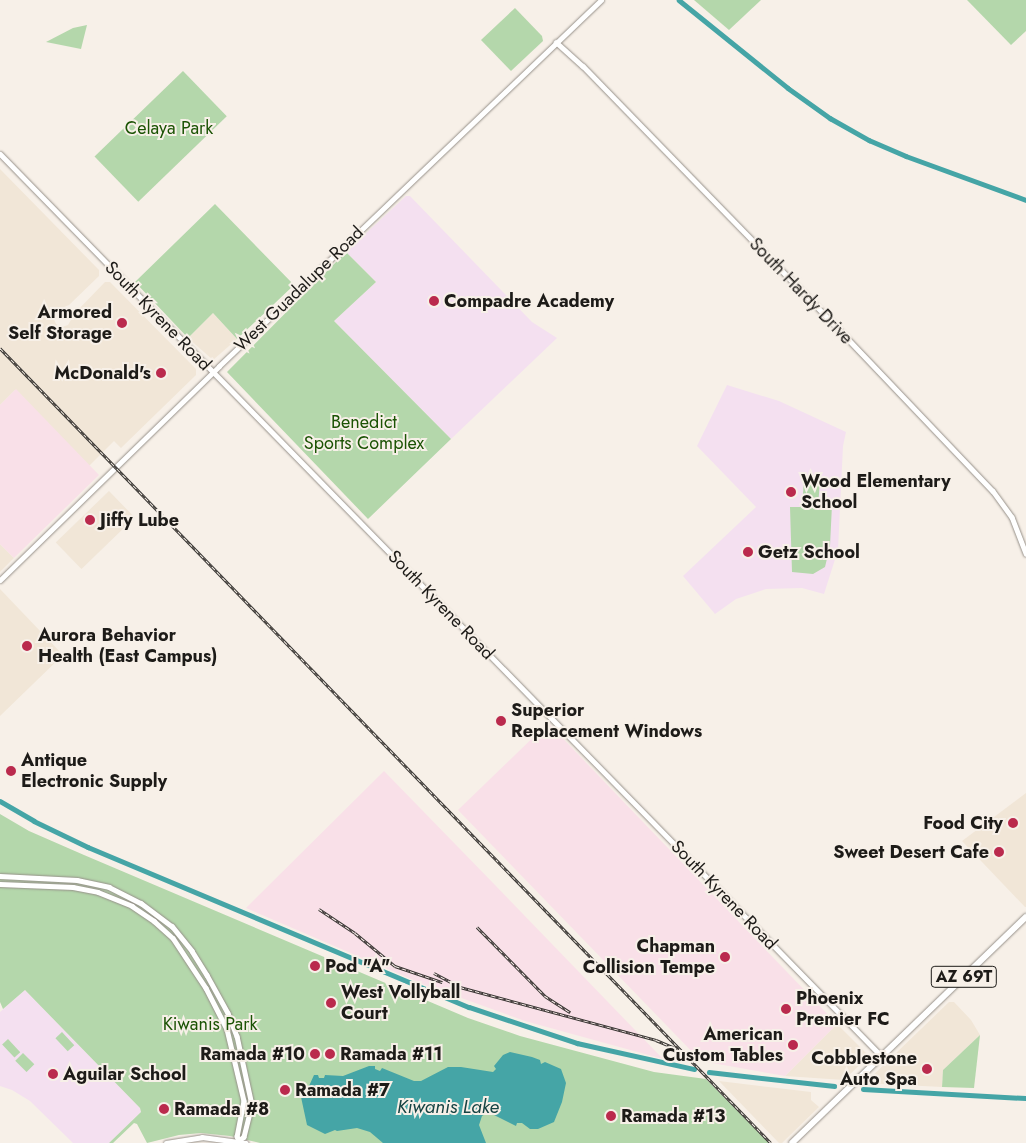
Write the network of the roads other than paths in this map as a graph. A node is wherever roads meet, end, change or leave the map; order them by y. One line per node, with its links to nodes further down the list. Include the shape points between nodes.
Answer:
1 (601, 0): 2 (main road, West Guadalupe Road)
2 (556, 42): 4 (main road, West Guadalupe Road); 5 (street, South Hardy Drive, via 583,66 993,491 1012,517)
3 (0, 154): 4 (main road, South Kyrene Road)
4 (213, 372): 6 (main road, West Guadalupe Road); 14 (main road, South Kyrene Road)
5 (1026, 553)
6 (0, 580)
7 (0, 876): 8 (street)
8 (39, 877): 10 (street); 12 (street, via 109,887 153,910 172,926 192,951)
9 (0, 884): 10 (street)
10 (38, 886): 13 (street, via 98,892 132,906 154,921 182,950)
11 (1026, 917): 14 (main road, AZ 69T)
12 (234, 1027): 13 (street); 16 (street, via 252,1105)
13 (227, 1029): 15 (street, via 244,1101)
14 (881, 1056): 20 (main road)
15 (240, 1124): 16 (street); 17 (street)
16 (247, 1126): 17 (street, via 244,1137)
17 (239, 1141): 18 (street, via 202,1137); 19 (street)
18 (166, 1143)
19 (246, 1143)
20 (792, 1143)

